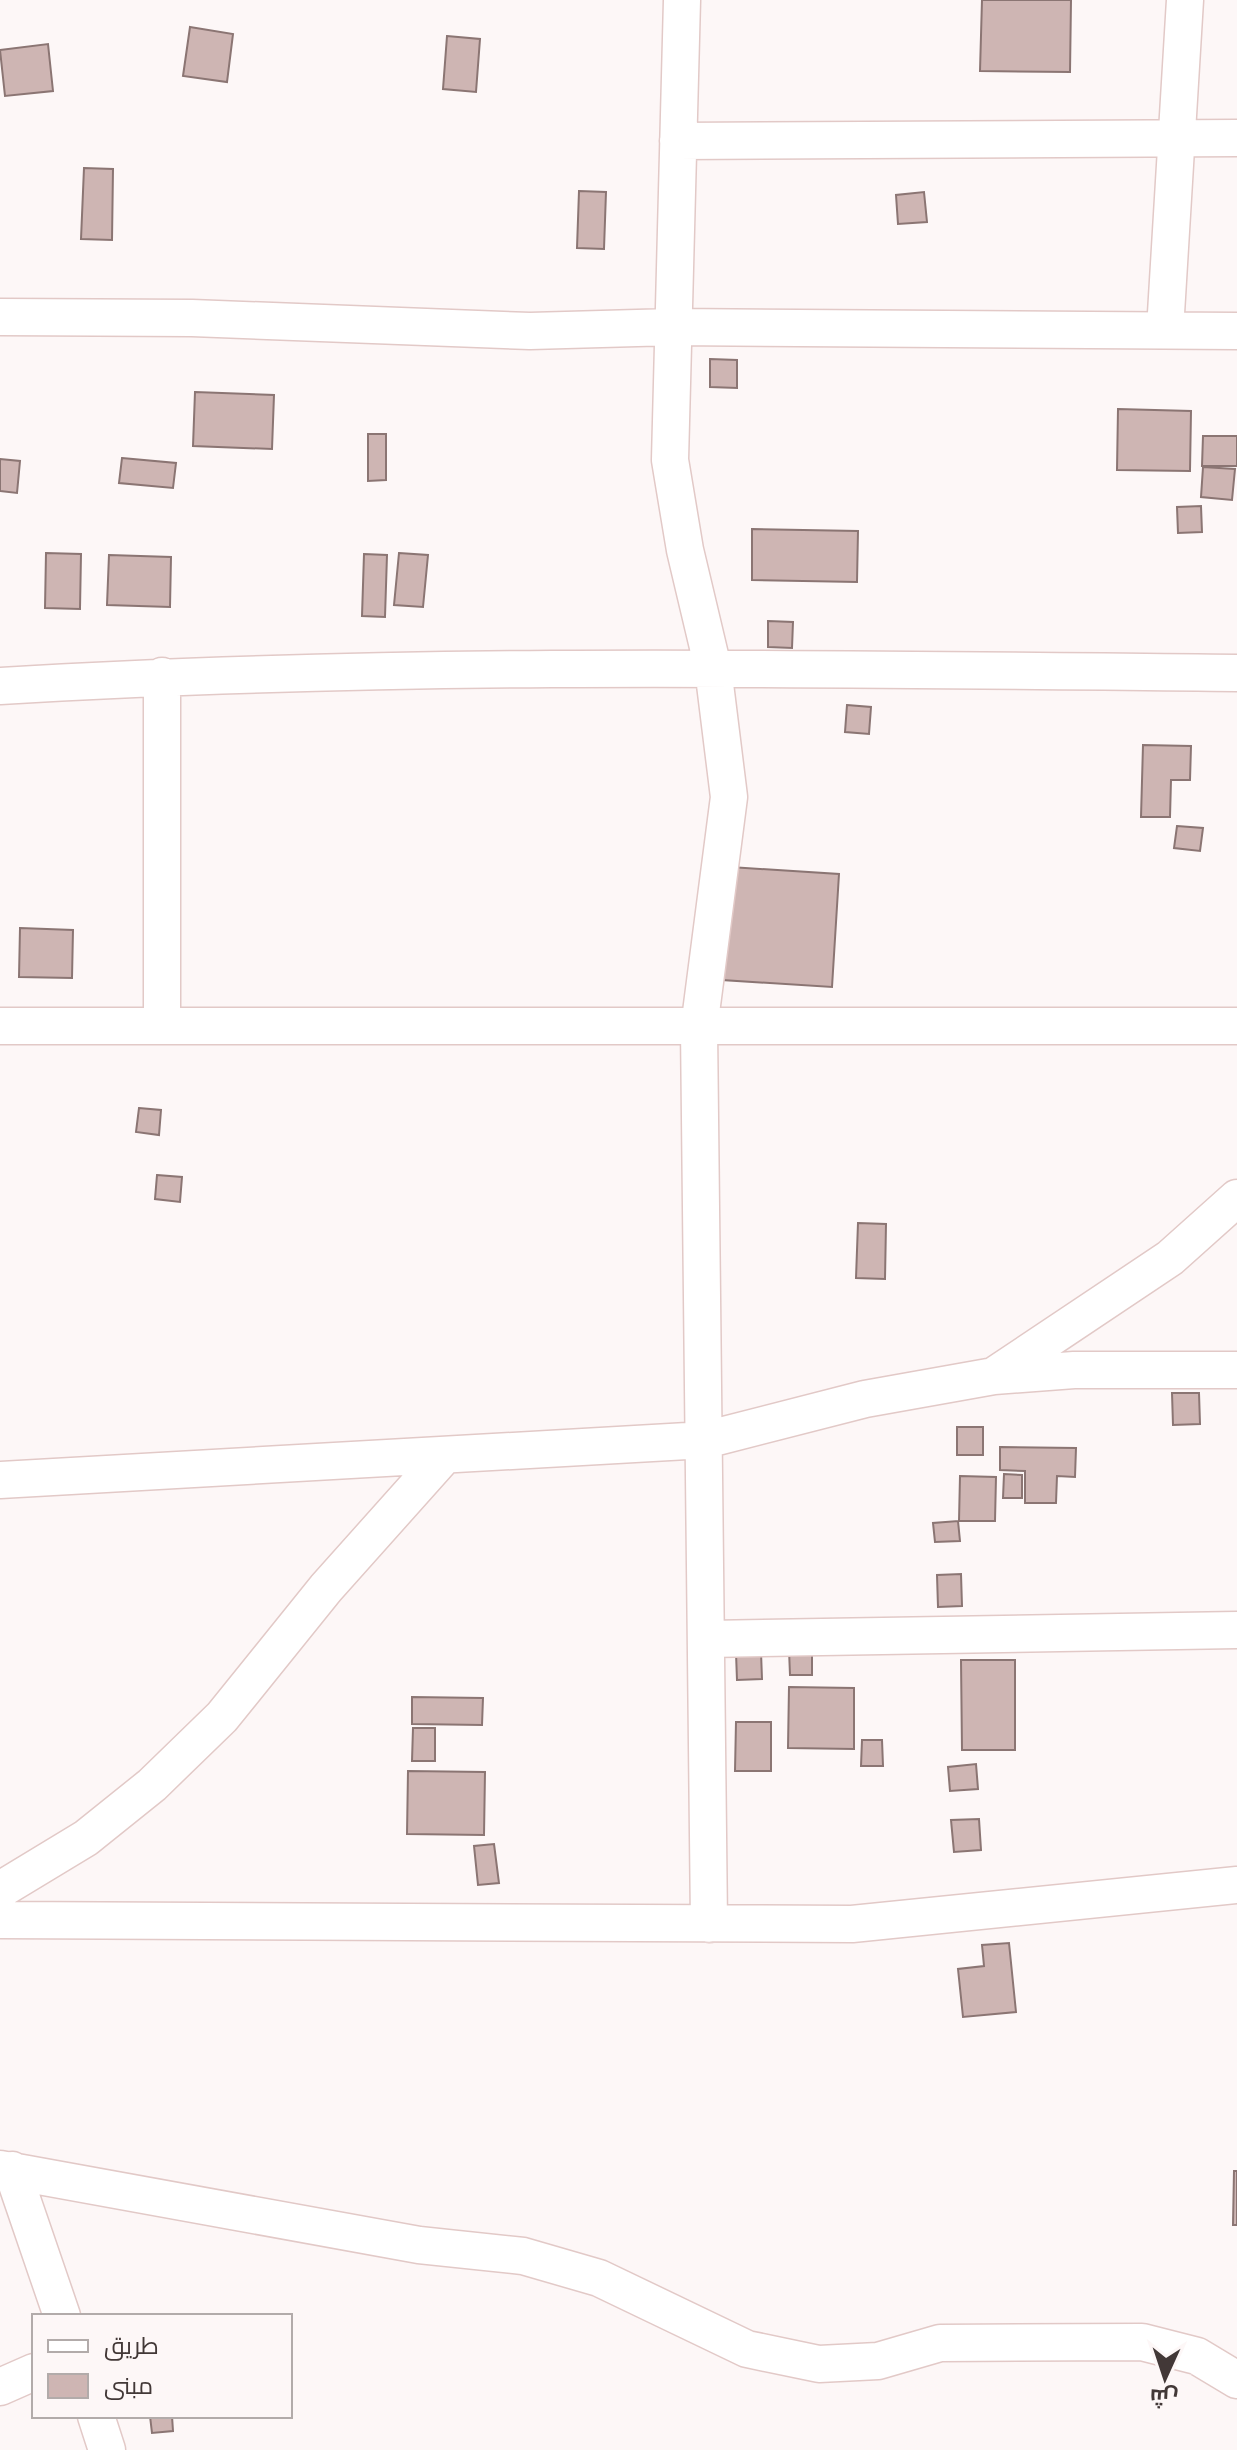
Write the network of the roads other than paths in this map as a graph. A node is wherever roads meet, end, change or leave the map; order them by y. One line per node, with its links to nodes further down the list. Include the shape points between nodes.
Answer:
1 (682, 0): 5 (street)
2 (1185, 0): 3 (street)
3 (1177, 137): 4 (street); 5 (street); 8 (street)
4 (1237, 138)
5 (678, 141): 7 (street)
6 (0, 317): 7 (street, via 192,318 530,331)
7 (673, 327): 8 (street); 10 (street, via 670,460)
8 (1165, 330): 9 (street)
9 (1237, 331)
10 (713, 668): 11 (street); 12 (street); 17 (street, via 729,797)
11 (1237, 673)
12 (162, 676): 13 (street); 14 (street)
13 (0, 686)
14 (162, 1025): 15 (street); 17 (street)
15 (0, 1026)
16 (1237, 1026): 17 (street)
17 (699, 1028): 21 (street)
18 (1237, 1198): 20 (street, via 1170,1258)
19 (1237, 1370): 20 (street, via 1074,1370)
20 (994, 1376): 21 (street, via 865,1399)
21 (705, 1440): 22 (street); 25 (street)
22 (443, 1457): 23 (street); 27 (street, via 326,1588 222,1717 152,1785 86,1838)
23 (0, 1480)
24 (1237, 1630): 25 (street)
25 (707, 1639): 29 (street)
26 (1237, 1885): 29 (street, via 852,1924)
27 (0, 1890)
28 (0, 1920): 29 (street)
29 (709, 1924)
30 (6, 2170): 31 (street); 33 (street, via 419,2245 523,2256 599,2278 747,2349 819,2364 878,2361 940,2343 1142,2342 1197,2356)
31 (61, 2314)
32 (32, 2373): 34 (street)
33 (1237, 2380)
34 (0, 2387)
35 (97, 2418): 36 (street)
36 (107, 2450)

